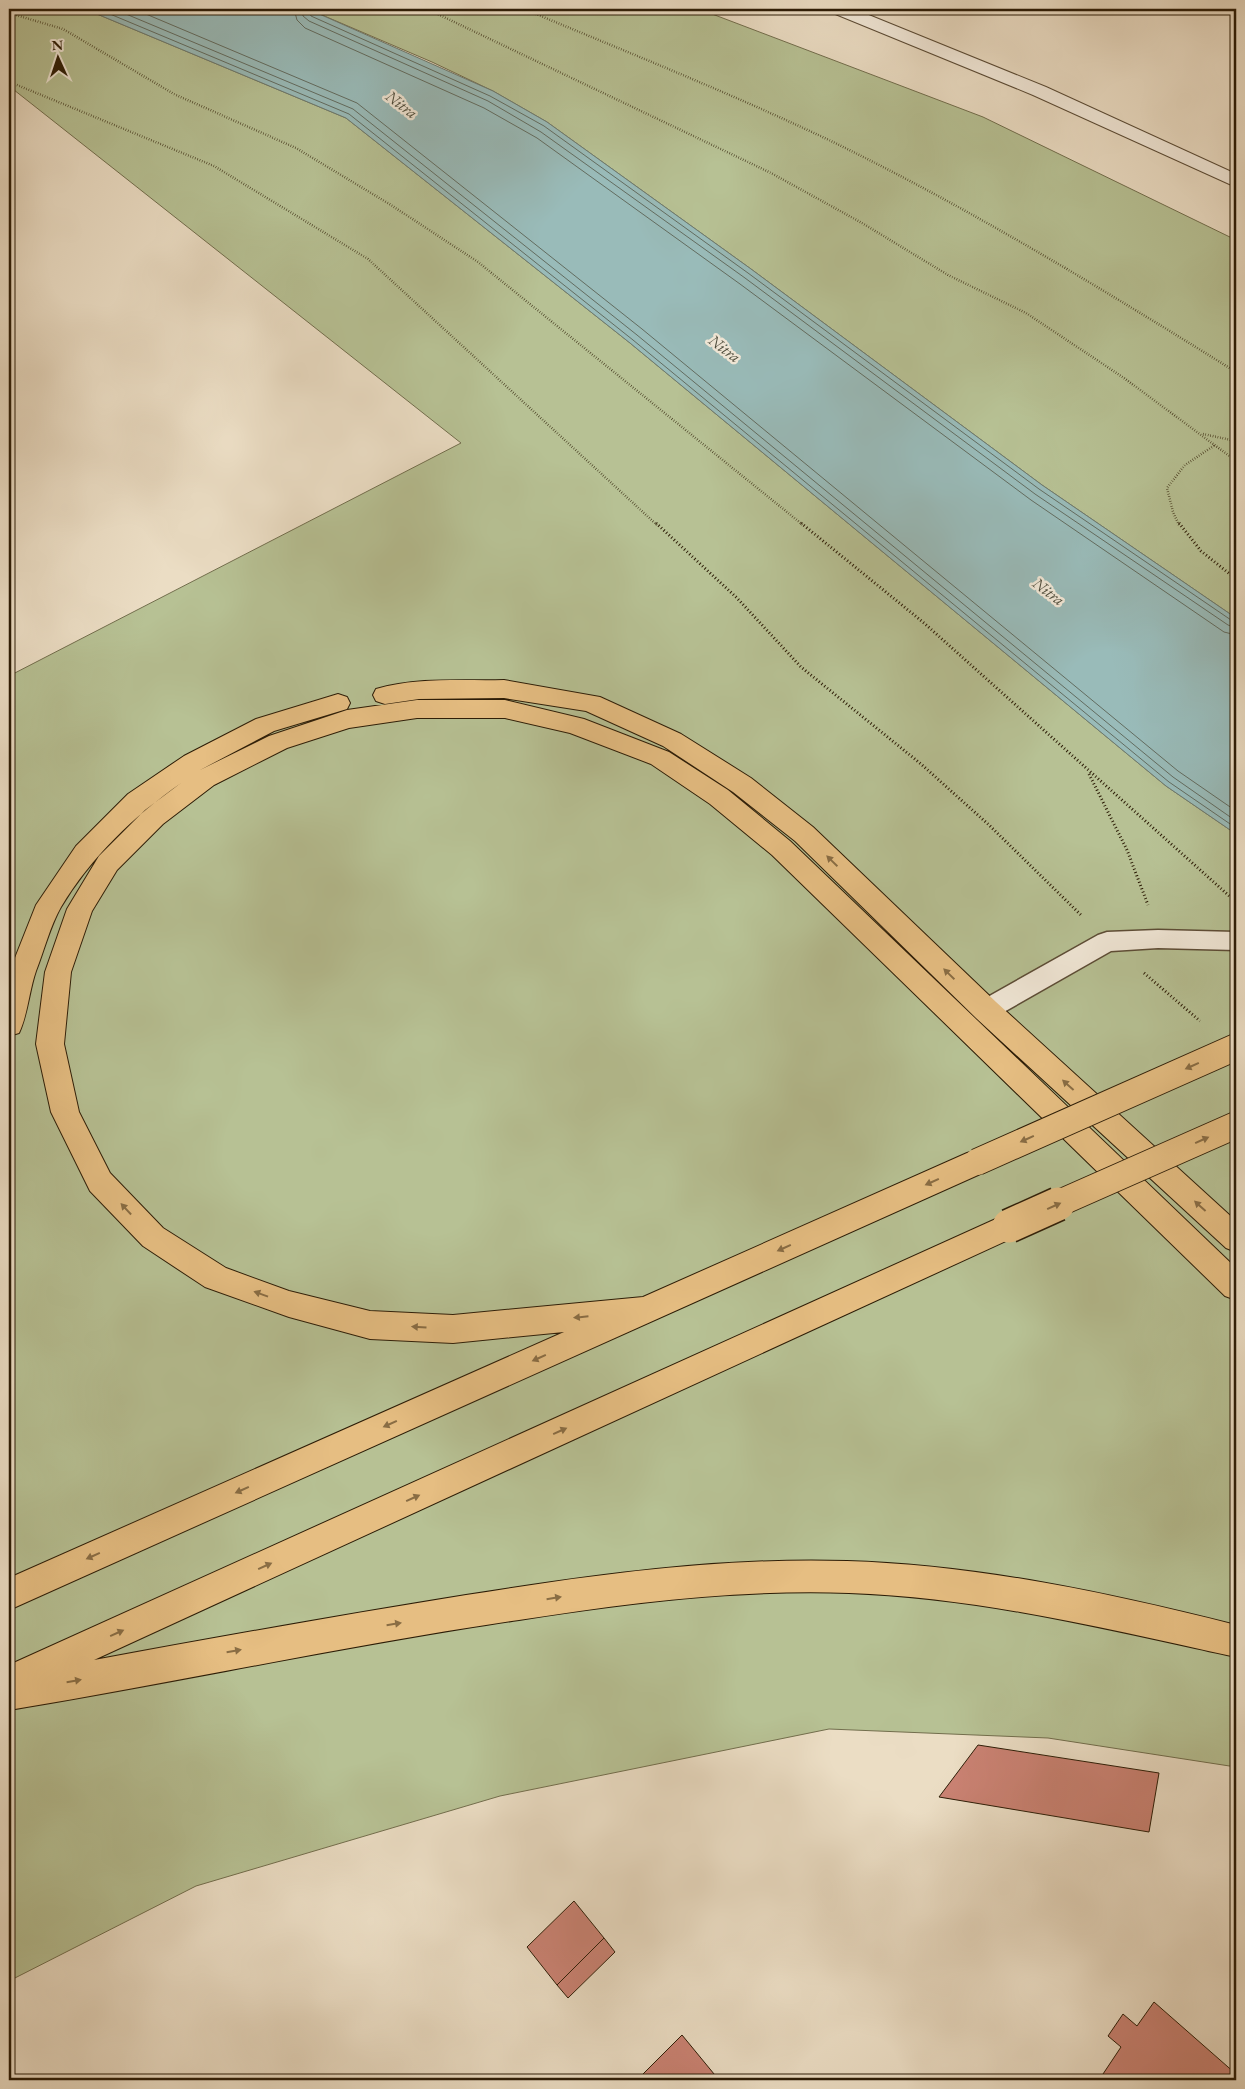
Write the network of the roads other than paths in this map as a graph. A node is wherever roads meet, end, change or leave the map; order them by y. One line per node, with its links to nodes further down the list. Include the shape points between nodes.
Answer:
1 (839, 9): 2 (street, via 1060,100)
2 (1236, 181)
3 (1236, 942): 4 (lane, via 1158,939 1107,942)
4 (986, 1010): 5 (highway, one-way to 5, via 804,834 742,785 672,740 591,703 504,689 419,690 341,702 265,725 193,762 136,801 85,853 49,905 21,976); 8 (highway, one-way to 4)
5 (9, 1025)
6 (1236, 1047): 10 (highway, one-way to 10, bridge)
7 (1236, 1125): 13 (highway, one-way to 7, bridge)
8 (1236, 1239)
9 (1236, 1287): 10 (highway, one-way to 9, via 453,1329 370,1325 289,1304 216,1278 152,1237 100,1182 65,1112 50,1044 58,972 80,909 108,863 154,817 205,778 278,742 347,719 417,709 505,709 574,725 660,758 719,797 781,848)
10 (647, 1310): 11 (highway, one-way to 11)
11 (9, 1594)
12 (1236, 1641): 14 (highway, one-way to 12, via 291,1640 560,1597 675,1584 790,1578 904,1580 1018,1594 1146,1619)
13 (9, 1682)
14 (9, 1693)

